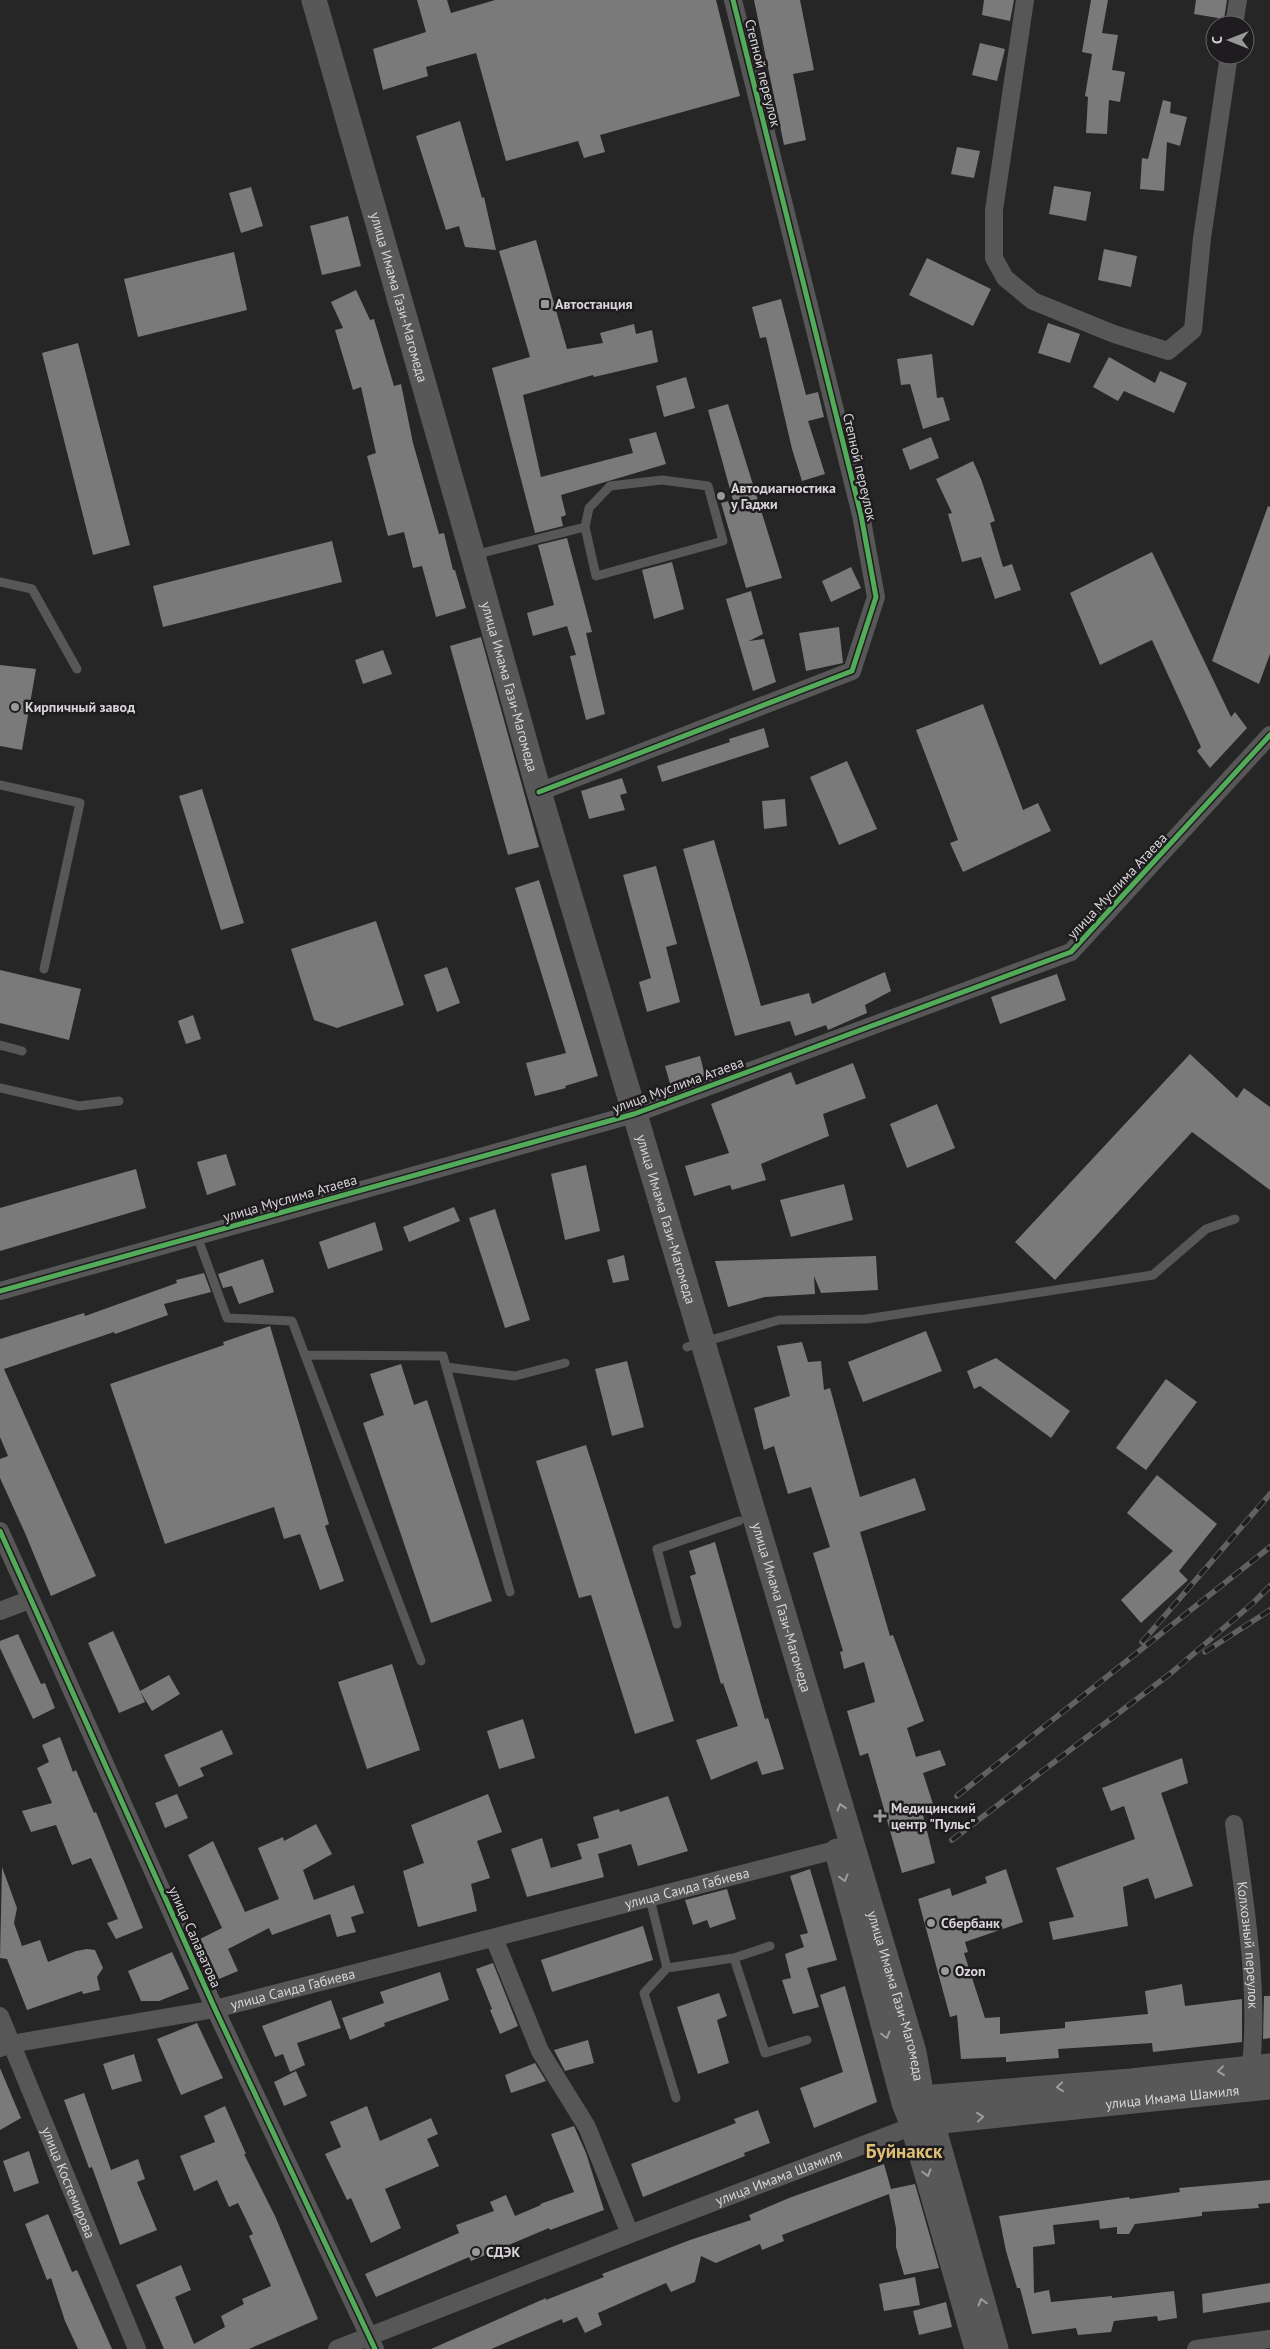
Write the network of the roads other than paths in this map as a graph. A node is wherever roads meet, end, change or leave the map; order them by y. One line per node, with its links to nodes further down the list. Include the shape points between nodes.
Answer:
1 (297, 0): 9 (main road)
2 (314, 0): 9 (main road, улица Имама Гази-Магомеда)
3 (734, 0): 14 (street, Степной переулок, via 860,515 876,597 852,671)
4 (1025, 0): 7 (street, via 994,210 994,258 1005,278 1033,301 1114,334 1168,351 1193,330 1202,238)
5 (1238, 0): 6 (street)
6 (1236, 15)
7 (1228, 65)
8 (585, 527): 8 (lane, via 596,576 723,541 708,486 662,480 610,486 589,508); 9 (lane)
9 (468, 557): 14 (main road, улица Имама Гази-Магомеда); 20 (main road)
10 (0, 582): 11 (lane, via 32,588)
11 (77, 668)
12 (1270, 736): 20 (street, улица Муслима Атаева, via 1071,952)
13 (0, 785): 15 (lane, via 80,803)
14 (539, 792): 20 (main road, улица Имама Гази-Магомеда)
15 (44, 969)
16 (0, 1045): 17 (lane)
17 (22, 1051)
18 (0, 1088): 19 (lane, via 79,1106)
19 (119, 1101)
20 (626, 1116): 22 (street, улица Муслима Атаева); 24 (main road, улица Имама Гази-Магомеда)
21 (1234, 1219): 24 (lane, via 1206,1229 1153,1275 866,1319 779,1320)
22 (197, 1236): 23 (street, улица Муслима Атаева); 25 (lane, via 227,1318 292,1321)
23 (0, 1291)
24 (695, 1345): 28 (main road); 36 (main road, улица Имама Гази-Магомеда, one-way to 24)
25 (306, 1355): 27 (lane, via 443,1356); 34 (lane)
26 (565, 1363): 27 (lane, via 514,1376)
27 (446, 1367): 30 (lane)
28 (739, 1522): 33 (lane, via 657,1549); 36 (main road)
29 (0, 1531): 31 (street, улица Салаватова)
30 (510, 1592)
31 (29, 1600): 32 (street); 42 (street, улица Салаватова)
32 (0, 1610)
33 (677, 1624)
34 (421, 1661)
35 (1234, 1824): 46 (street, Колхозный переулок, via 1251,1944 1255,2029)
36 (844, 1848): 37 (street, улица Саида Габиева); 49 (main road, улица Имама Гази-Магомеда, via 914,2052)
37 (650, 1899): 38 (street, улица Саида Габиева); 41 (lane)
38 (494, 1938): 42 (street, улица Саида Габиева); 51 (street, via 540,2051 587,2127)
39 (770, 1946): 40 (lane)
40 (734, 1958): 41 (lane); 44 (lane, via 765,2053)
41 (667, 1968): 48 (lane, via 644,1993)
42 (215, 2009): 45 (street, улица Саида Габиева); 53 (street, улица Салаватова)
43 (0, 2016): 45 (street, улица Костемирова)
44 (807, 2040)
45 (6, 2046): 54 (street, улица Костемирова)
46 (1261, 2067): 49 (main road, улица Имама Шамиля, one-way to 49)
47 (1270, 2087): 50 (main road, улица Имама Шамиля, one-way to 47)
48 (676, 2098)
49 (913, 2101): 50 (main road, улица Имама Гази-Магомеда)
50 (922, 2124): 51 (street, улица Имама Шамиля); 56 (main road, one-way to 56); 57 (main road, улица Имама Гази-Магомеда, one-way to 50)
51 (630, 2234): 53 (street, улица Имама Шамиля)
52 (1270, 2339): 58 (street)
53 (372, 2342): 55 (street, улица Имама Шамиля)
54 (137, 2349)
55 (337, 2349)
56 (977, 2349)
57 (996, 2349)
58 (1196, 2349)

